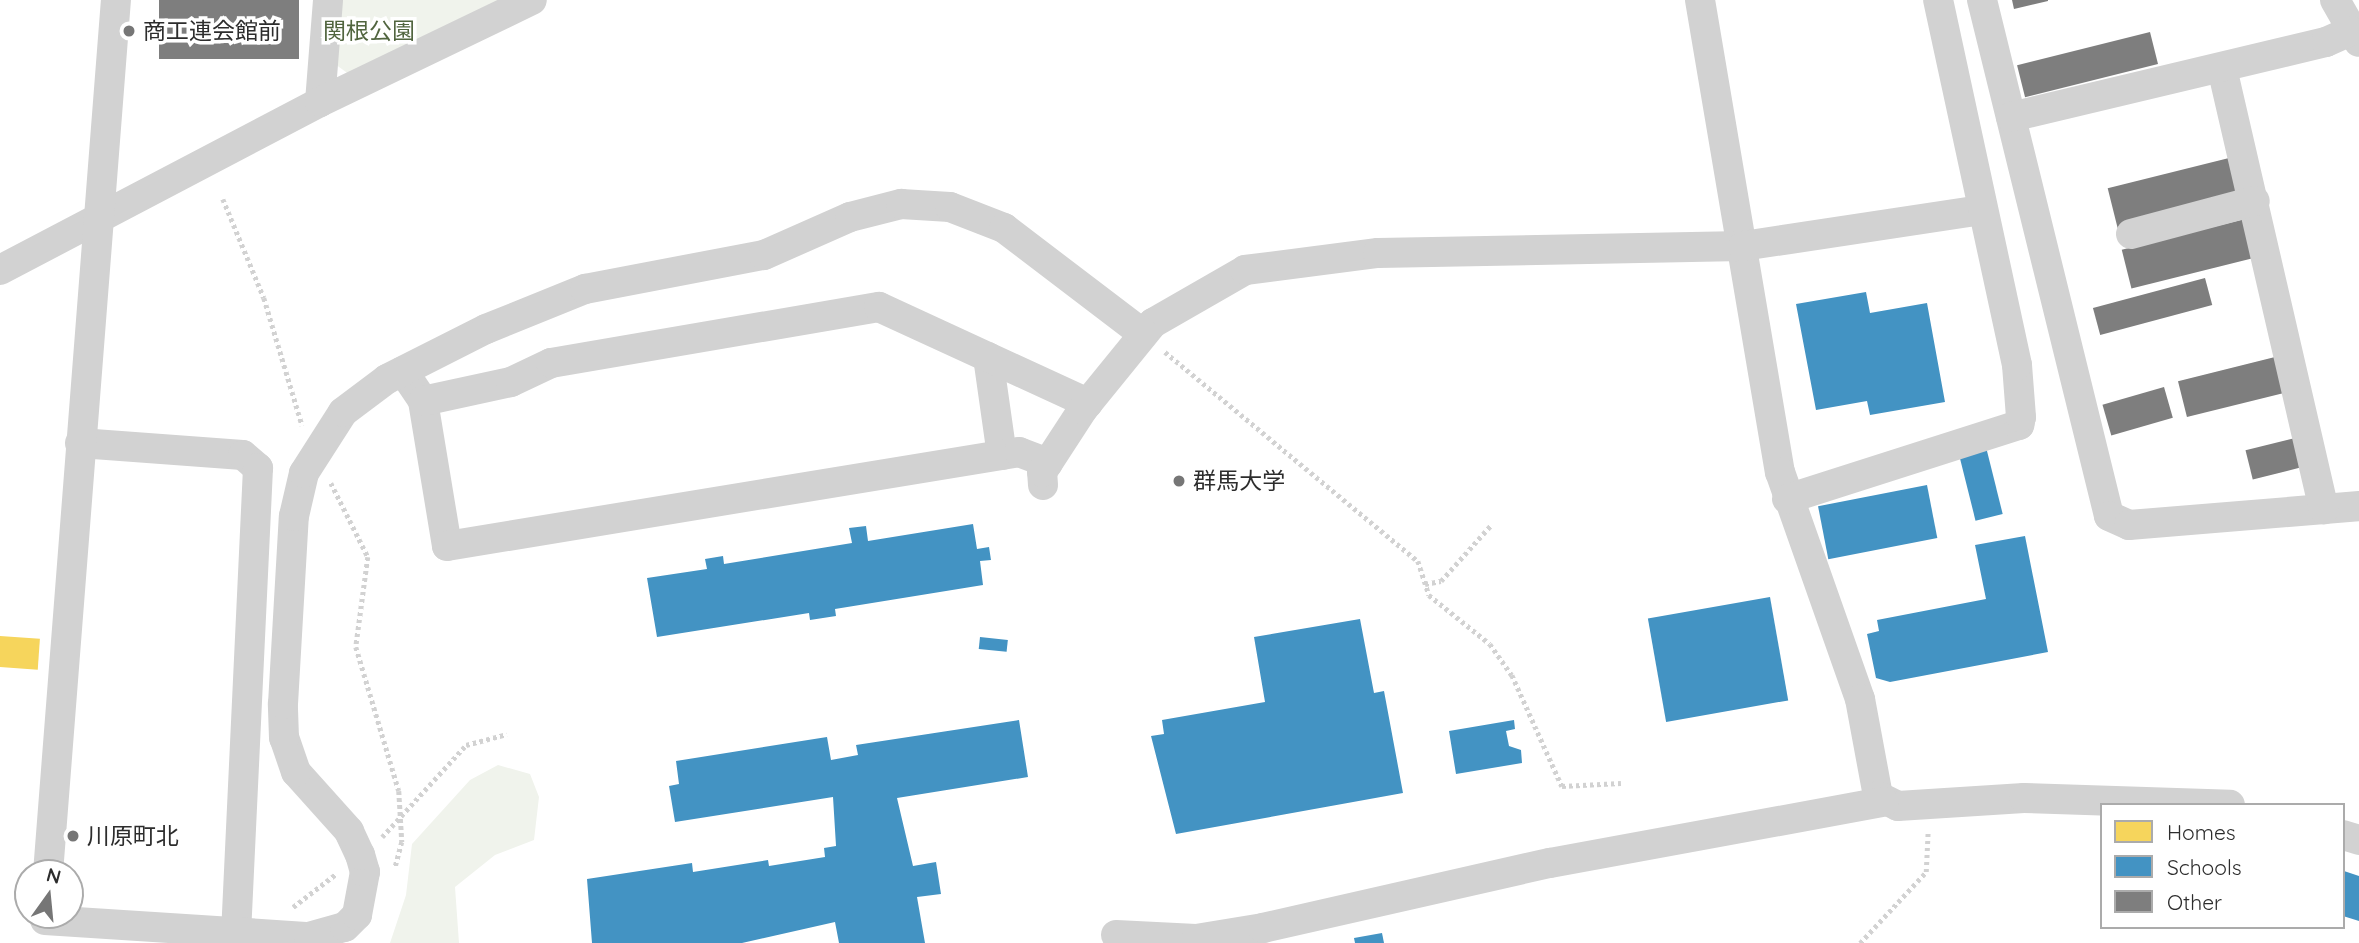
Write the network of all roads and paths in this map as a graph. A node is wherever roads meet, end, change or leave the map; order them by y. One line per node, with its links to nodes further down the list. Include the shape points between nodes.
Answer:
1 (116, 0): 15 (street)
2 (328, 0): 10 (street)
3 (532, 0): 10 (street)
4 (1700, 0): 17 (street)
5 (1938, 0): 14 (street)
6 (1982, 0): 11 (street)
7 (2335, 0): 8 (street)
8 (2355, 36): 9 (street)
9 (2222, 68): 11 (street); 13 (street)
10 (320, 102): 15 (street)
11 (2011, 117): 29 (street, via 2109,516 2129,526)
12 (223, 199): 25 (path, via 277,336 292,407)
13 (2255, 201): 16 (street); 29 (street)
14 (1982, 210): 17 (street); 27 (street, via 2017,365 2019,425)
15 (99, 220): 18 (street); 24 (street)
16 (2131, 234)
17 (1743, 246): 19 (street, via 1378,253 1287,263 1224,280); 27 (street)
18 (0, 270)
19 (1143, 334): 21 (street, via 1004,228 950,207 901,204 850,217 764,255 585,289); 23 (street); 31 (path, via 1326,488 1399,541 1418,561)
20 (988, 357): 22 (street, via 889,310 849,311 551,363 511,382); 23 (street); 26 (street)
21 (404, 371): 22 (street); 25 (street, via 343,412)
22 (423, 401): 26 (street, via 447,546)
23 (1088, 403): 26 (street, via 1045,474 1019,452)
24 (80, 443): 38 (street); 42 (street, via 243,455 258,468)
25 (314, 451): 40 (path, via 368,557 356,647 399,791 402,842); 42 (street, via 294,516 284,738 296,772 357,847 365,872 363,898 356,915 326,934)
26 (1002, 455)
27 (1787, 499): 34 (street, via 1860,699)
28 (2359, 506): 29 (street)
29 (2324, 509)
30 (1491, 525): 31 (path, via 1441,581)
31 (1425, 584): 33 (path, via 1451,618 1490,644 1512,676 1562,786)
32 (507, 734): 37 (path, via 466,745)
33 (1621, 783)
34 (1883, 802): 36 (street); 43 (street, via 1550,863 1263,928 1196,939)
35 (2179, 803): 36 (street, via 2051,798)
36 (1925, 804): 44 (path, via 1926,872)
37 (372, 846)
38 (49, 859)
39 (348, 865): 42 (path)
40 (392, 877)
41 (84, 928): 42 (street)
42 (239, 935)
43 (1116, 935)
44 (1860, 943)

